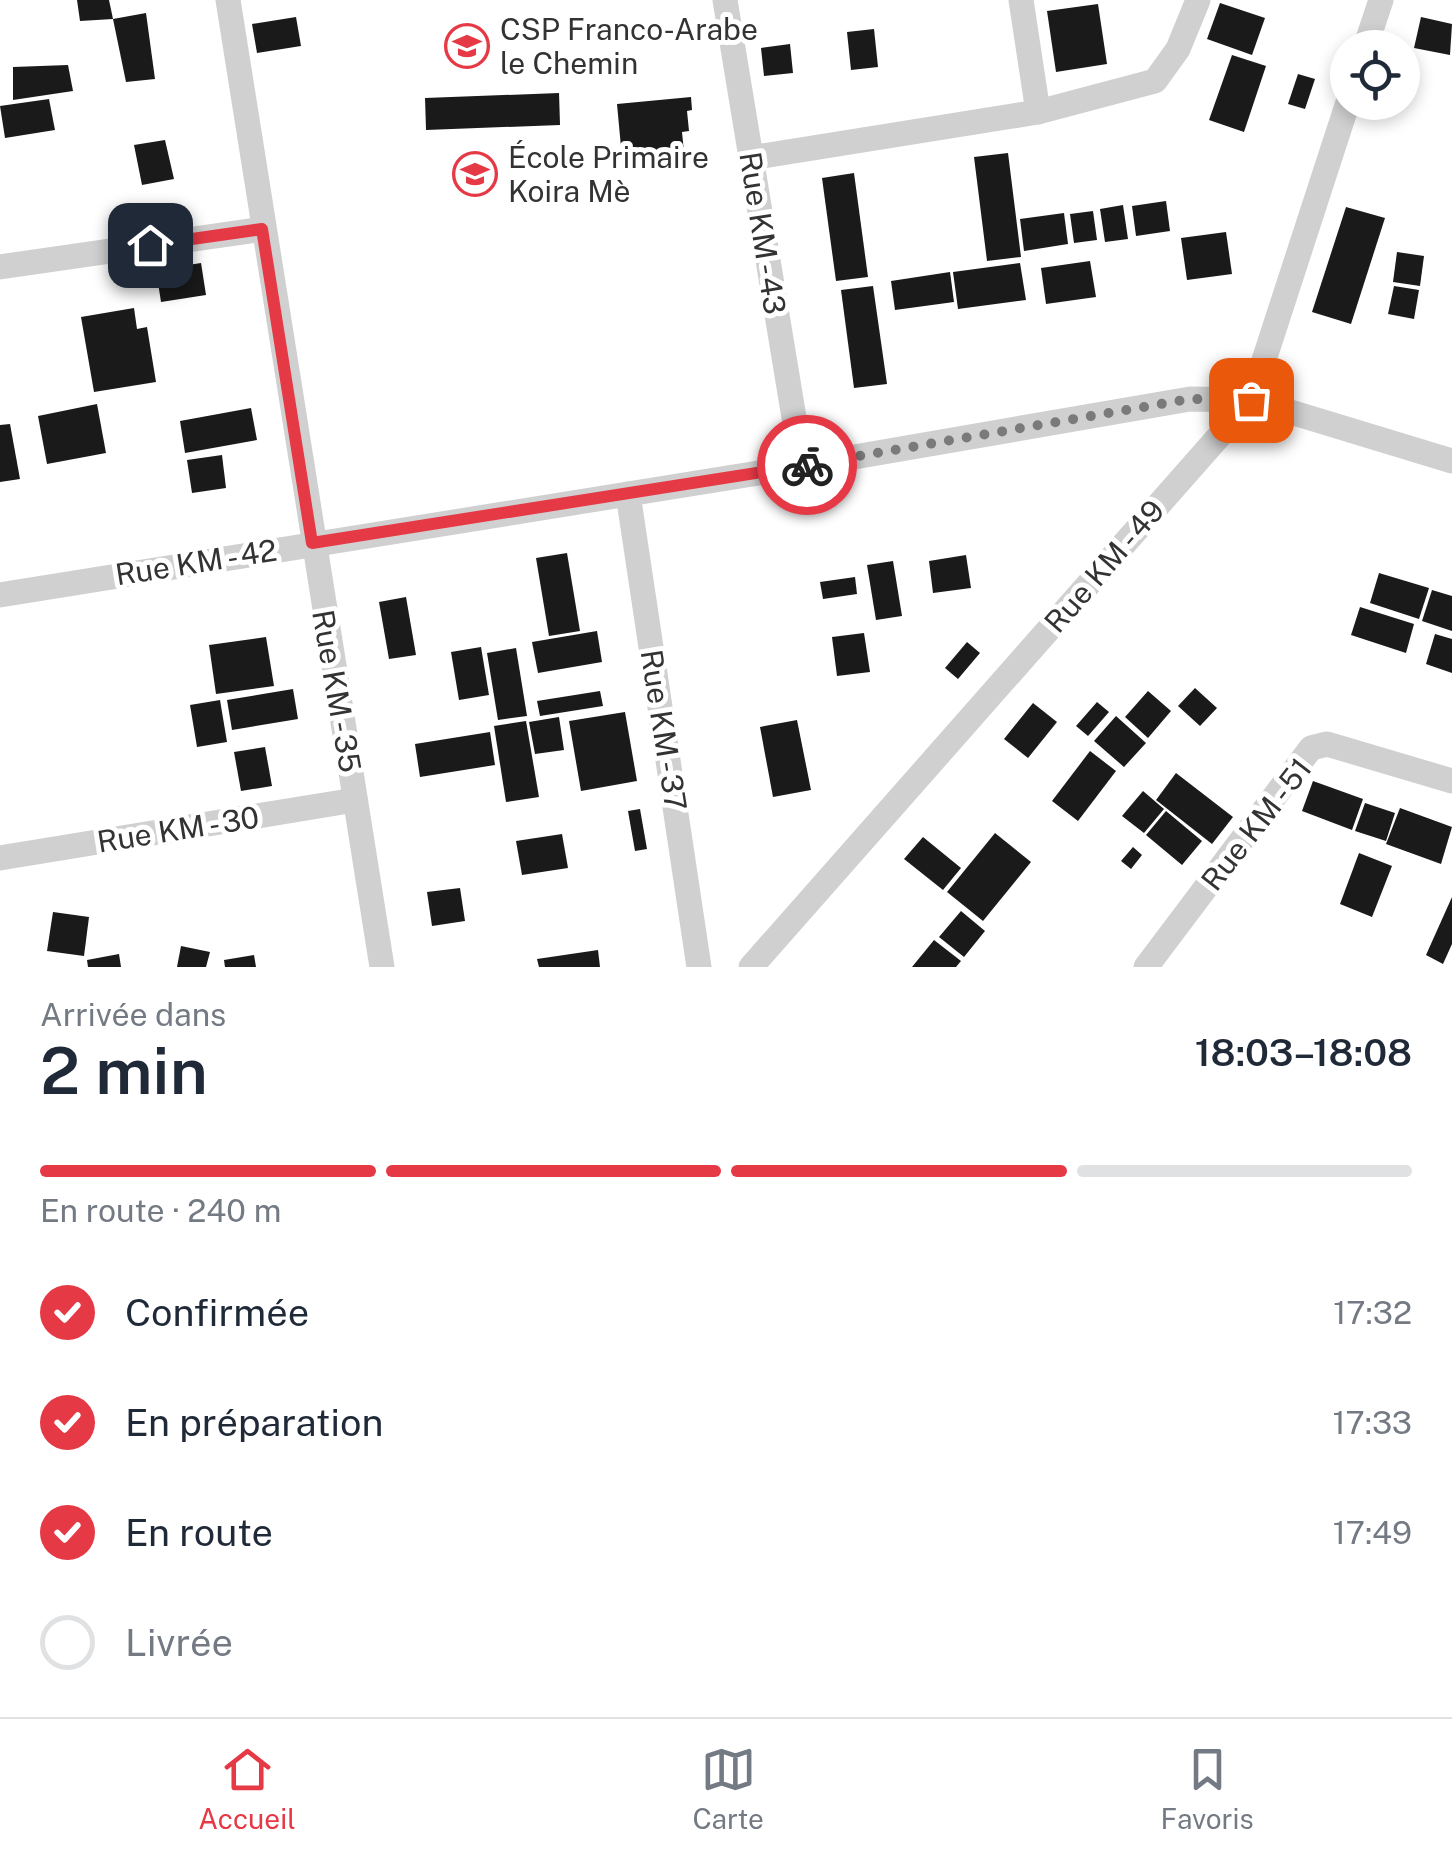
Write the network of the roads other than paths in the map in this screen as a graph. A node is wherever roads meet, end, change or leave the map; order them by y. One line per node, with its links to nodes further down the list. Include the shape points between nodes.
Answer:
1 (228, 0): 10 (street, Rue KM - 35)
2 (725, 0): 9 (street, Rue KM - 43)
3 (1021, 0): 7 (street)
4 (1198, 0): 7 (street, via 1178,49 1155,81)
5 (1381, 0): 6 (street)
6 (1371, 30)
7 (1038, 112): 9 (street)
8 (1342, 120): 12 (street, Rue KM - 49)
9 (750, 158): 14 (street, Rue KM - 43)
10 (262, 229): 11 (street); 16 (street, Rue KM - 35)
11 (0, 267)
12 (1251, 400): 13 (street, Rue KM - 42); 14 (street, Rue KM - 42, via 1190,399); 23 (street, Rue KM - 49)
13 (1452, 461)
14 (802, 466): 15 (street, Rue KM - 42)
15 (628, 494): 16 (street, Rue KM - 42); 22 (street, Rue KM - 37)
16 (312, 543): 17 (street, Rue KM - 42); 19 (street, Rue KM - 35)
17 (0, 595)
18 (1452, 782): 24 (street, Rue KM - 51, via 1327,744 1311,748)
19 (355, 800): 20 (street, Rue KM - 30); 21 (street, Rue KM - 35)
20 (0, 858)
21 (382, 967)
22 (699, 967)
23 (752, 967)
24 (1146, 967)

